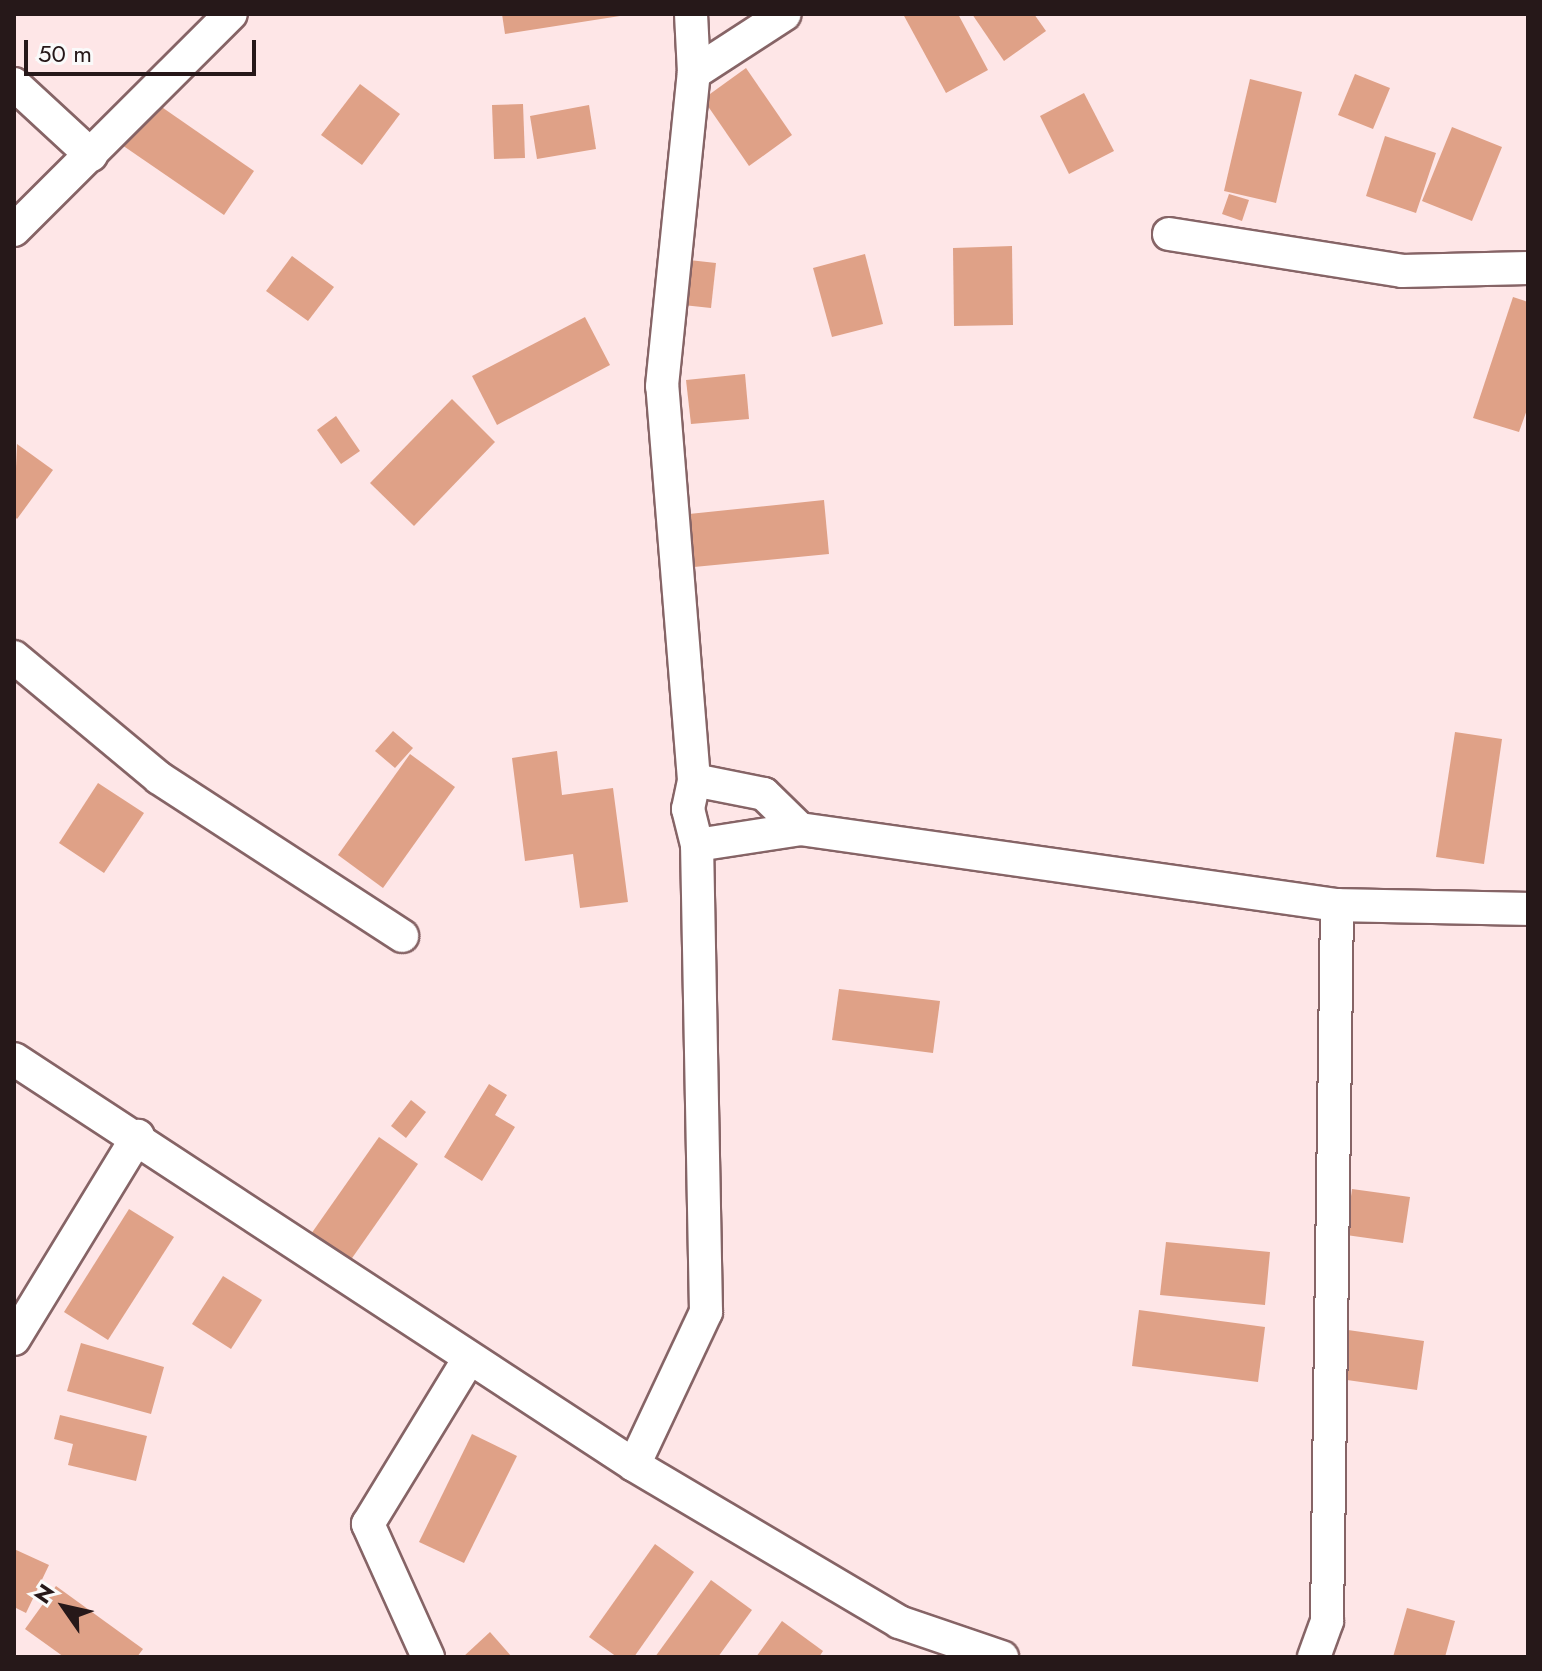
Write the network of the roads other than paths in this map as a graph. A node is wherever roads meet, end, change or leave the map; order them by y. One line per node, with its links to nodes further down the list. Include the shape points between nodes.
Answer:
1 (231, 14): 6 (street)
2 (691, 14): 4 (street)
3 (785, 14): 4 (street)
4 (694, 73): 11 (street, via 662,386)
5 (14, 84): 6 (street)
6 (91, 155): 7 (street)
7 (14, 230)
8 (1169, 234): 9 (street, via 1402,271)
9 (1528, 268)
10 (14, 657): 16 (street, via 159,778)
11 (694, 780): 12 (street, via 764,794); 13 (street, via 688,809)
12 (800, 829): 13 (street); 14 (street)
13 (697, 845): 21 (street, via 706,1312)
14 (1337, 905): 15 (street); 24 (street, via 1327,1621)
15 (1528, 909)
16 (402, 936)
17 (14, 1059): 18 (street)
18 (138, 1136): 19 (street); 20 (street)
19 (14, 1339)
20 (467, 1362): 21 (street); 22 (street, via 368,1524)
21 (634, 1465): 23 (street, via 899,1622)
22 (428, 1657)
23 (1002, 1657)
24 (1314, 1657)

